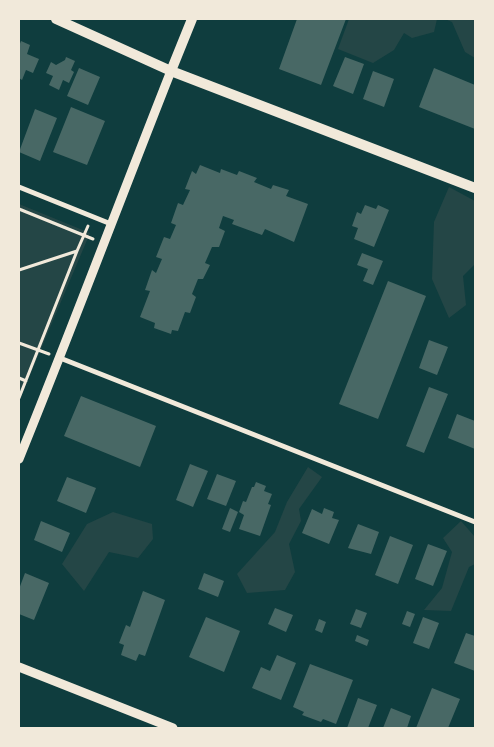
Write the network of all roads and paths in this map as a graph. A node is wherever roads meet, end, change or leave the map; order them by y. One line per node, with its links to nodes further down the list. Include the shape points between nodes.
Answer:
1 (56, 19): 3 (main road)
2 (192, 19): 3 (main road)
3 (171, 71): 5 (main road); 8 (street)
4 (19, 187): 7 (street)
5 (475, 188)
6 (19, 209): 9 (path)
7 (92, 216): 8 (street); 9 (path)
8 (111, 224): 10 (street)
9 (84, 235): 10 (path); 11 (path)
10 (104, 242): 15 (street)
11 (77, 250): 12 (path); 14 (path)
12 (19, 270)
13 (19, 343): 14 (path)
14 (38, 350): 15 (path); 17 (path)
15 (60, 358): 19 (street); 20 (street)
16 (19, 378): 17 (path)
17 (26, 381): 18 (path)
18 (19, 398)
19 (19, 459)
20 (475, 522)
21 (19, 667): 22 (street)
22 (173, 728)

